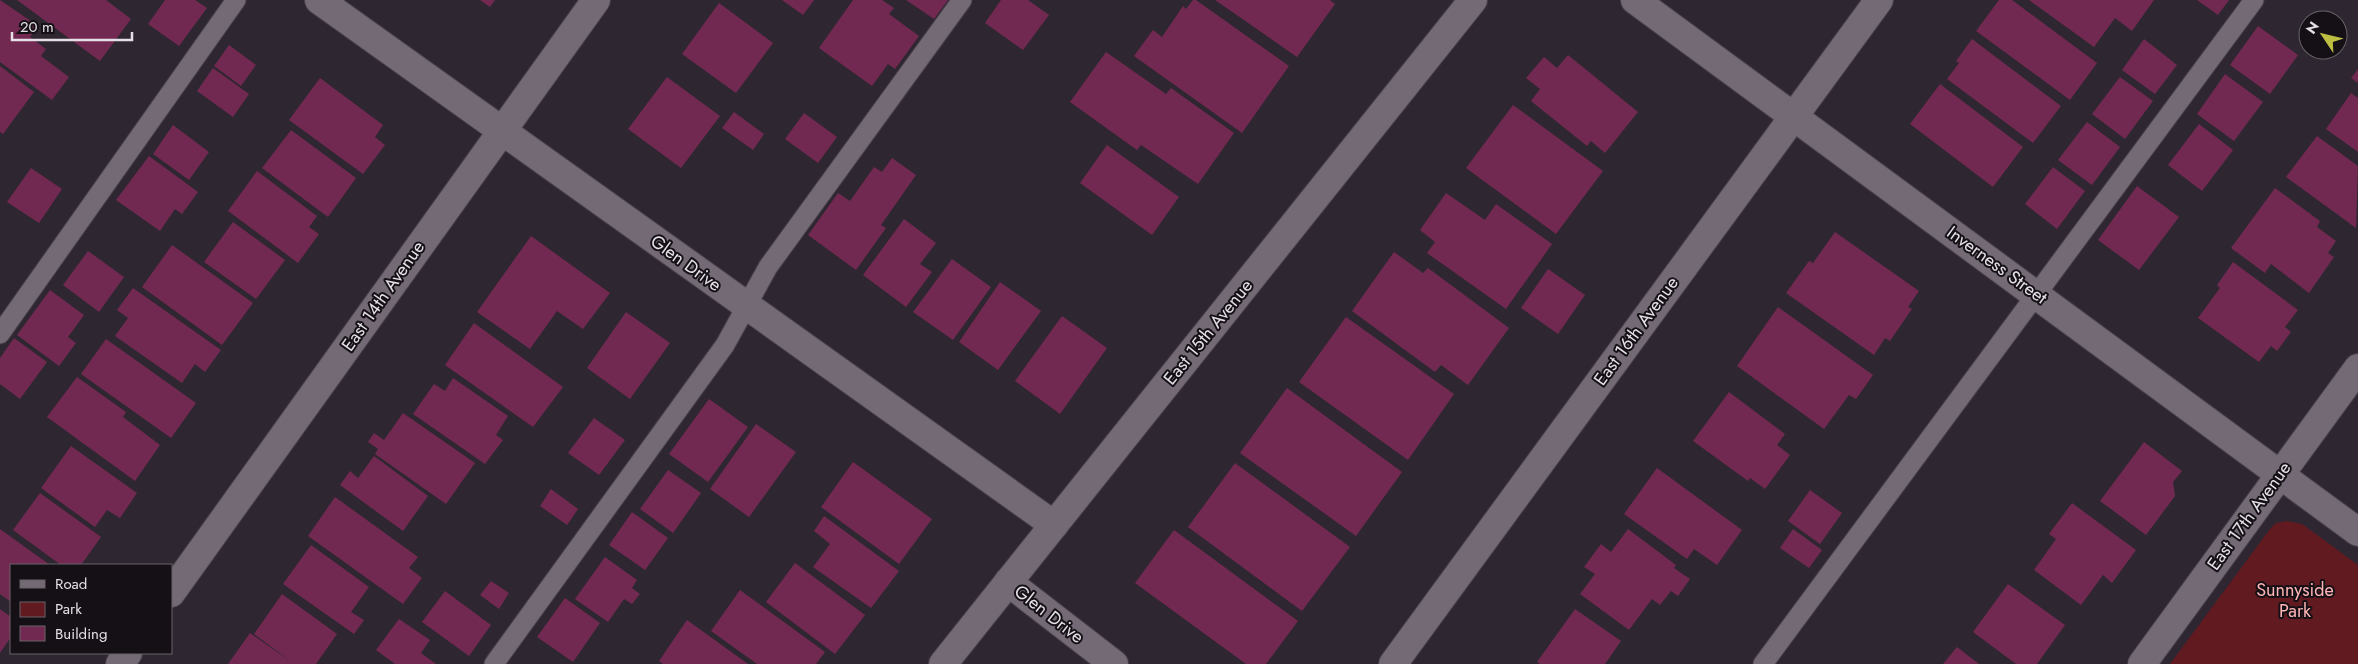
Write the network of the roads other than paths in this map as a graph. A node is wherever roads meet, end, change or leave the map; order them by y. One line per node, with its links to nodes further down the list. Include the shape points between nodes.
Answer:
1 (236, 0): 13 (lane)
2 (319, 0): 10 (street, Glen Drive)
3 (596, 0): 10 (street, East 14th Avenue)
4 (962, 0): 12 (lane, via 768,267)
5 (1473, 0): 16 (street, East 15th Avenue)
6 (1635, 0): 9 (street, Inverness Street)
7 (1879, 0): 9 (street, East 16th Avenue)
8 (2254, 0): 11 (lane)
9 (1794, 116): 11 (street, Inverness Street); 23 (street, East 16th Avenue)
10 (501, 130): 12 (street, Glen Drive); 19 (street, East 14th Avenue)
11 (2036, 294): 15 (street, Inverness Street); 24 (lane)
12 (746, 306): 16 (street, Glen Drive); 20 (lane, via 725,345)
13 (0, 334)
14 (2358, 368): 15 (street, East 17th Avenue)
15 (2279, 475): 17 (street, Inverness Street); 25 (street, East 17th Avenue)
16 (1054, 525): 18 (street, East 15th Avenue)
17 (2358, 532)
18 (1008, 582): 21 (street, East 15th Avenue); 22 (street, Glen Drive)
19 (172, 592)
20 (494, 664)
21 (943, 664)
22 (1114, 664)
23 (1394, 664)
24 (1763, 664)
25 (2142, 664)

